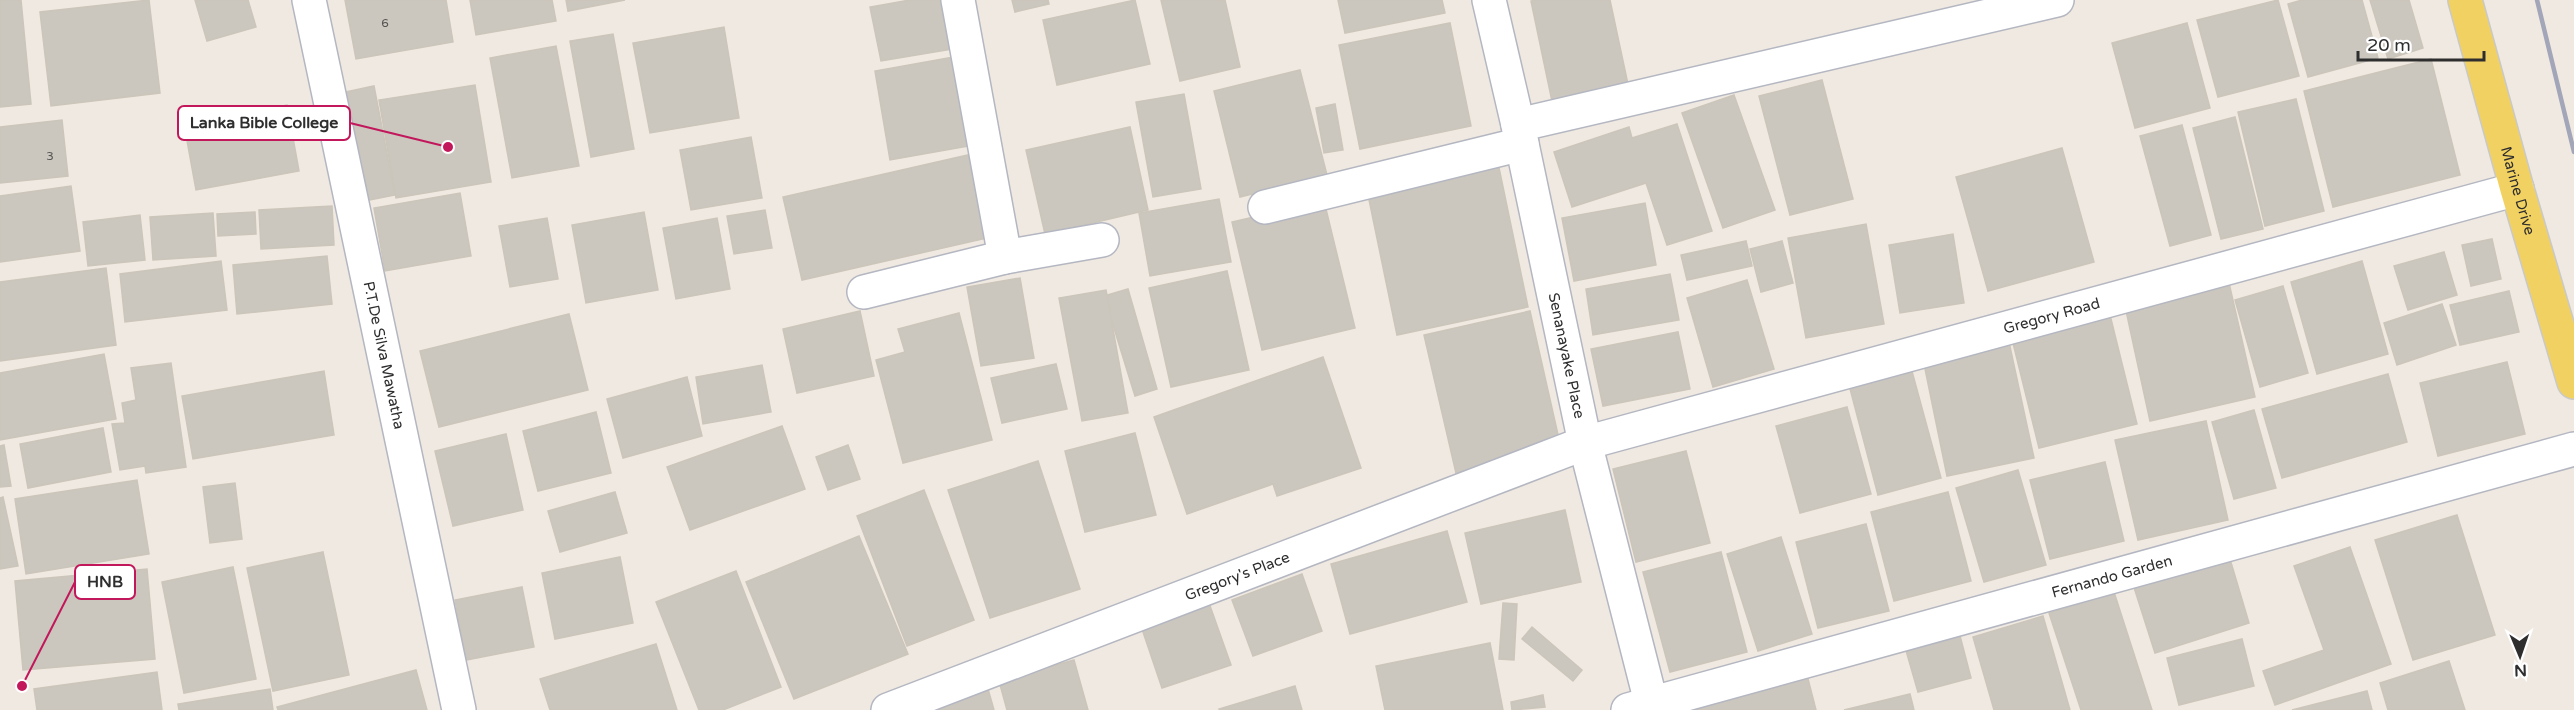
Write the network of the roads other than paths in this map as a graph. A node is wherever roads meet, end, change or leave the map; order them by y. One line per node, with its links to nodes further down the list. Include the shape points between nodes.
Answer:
1 (309, 0): 16 (street, P.T.De Silva Mawatha)
2 (958, 0): 10 (street)
3 (1489, 0): 6 (street, Senanayake Place)
4 (2057, 0): 6 (street)
5 (2464, 0): 7 (main road, Marine Drive)
6 (1520, 135): 8 (street); 13 (street, Senanayake Place)
7 (2517, 189): 12 (main road, Marine Drive); 13 (street, Gregory Road)
8 (1265, 207)
9 (1102, 240): 10 (street)
10 (1005, 257): 11 (street)
11 (864, 292)
12 (2574, 382)
13 (1586, 443): 15 (street, Senanayake Place); 17 (street, Gregory's Place)
14 (2574, 449): 15 (street, Fernando Garden)
15 (1644, 708)
16 (459, 710)
17 (888, 710)

